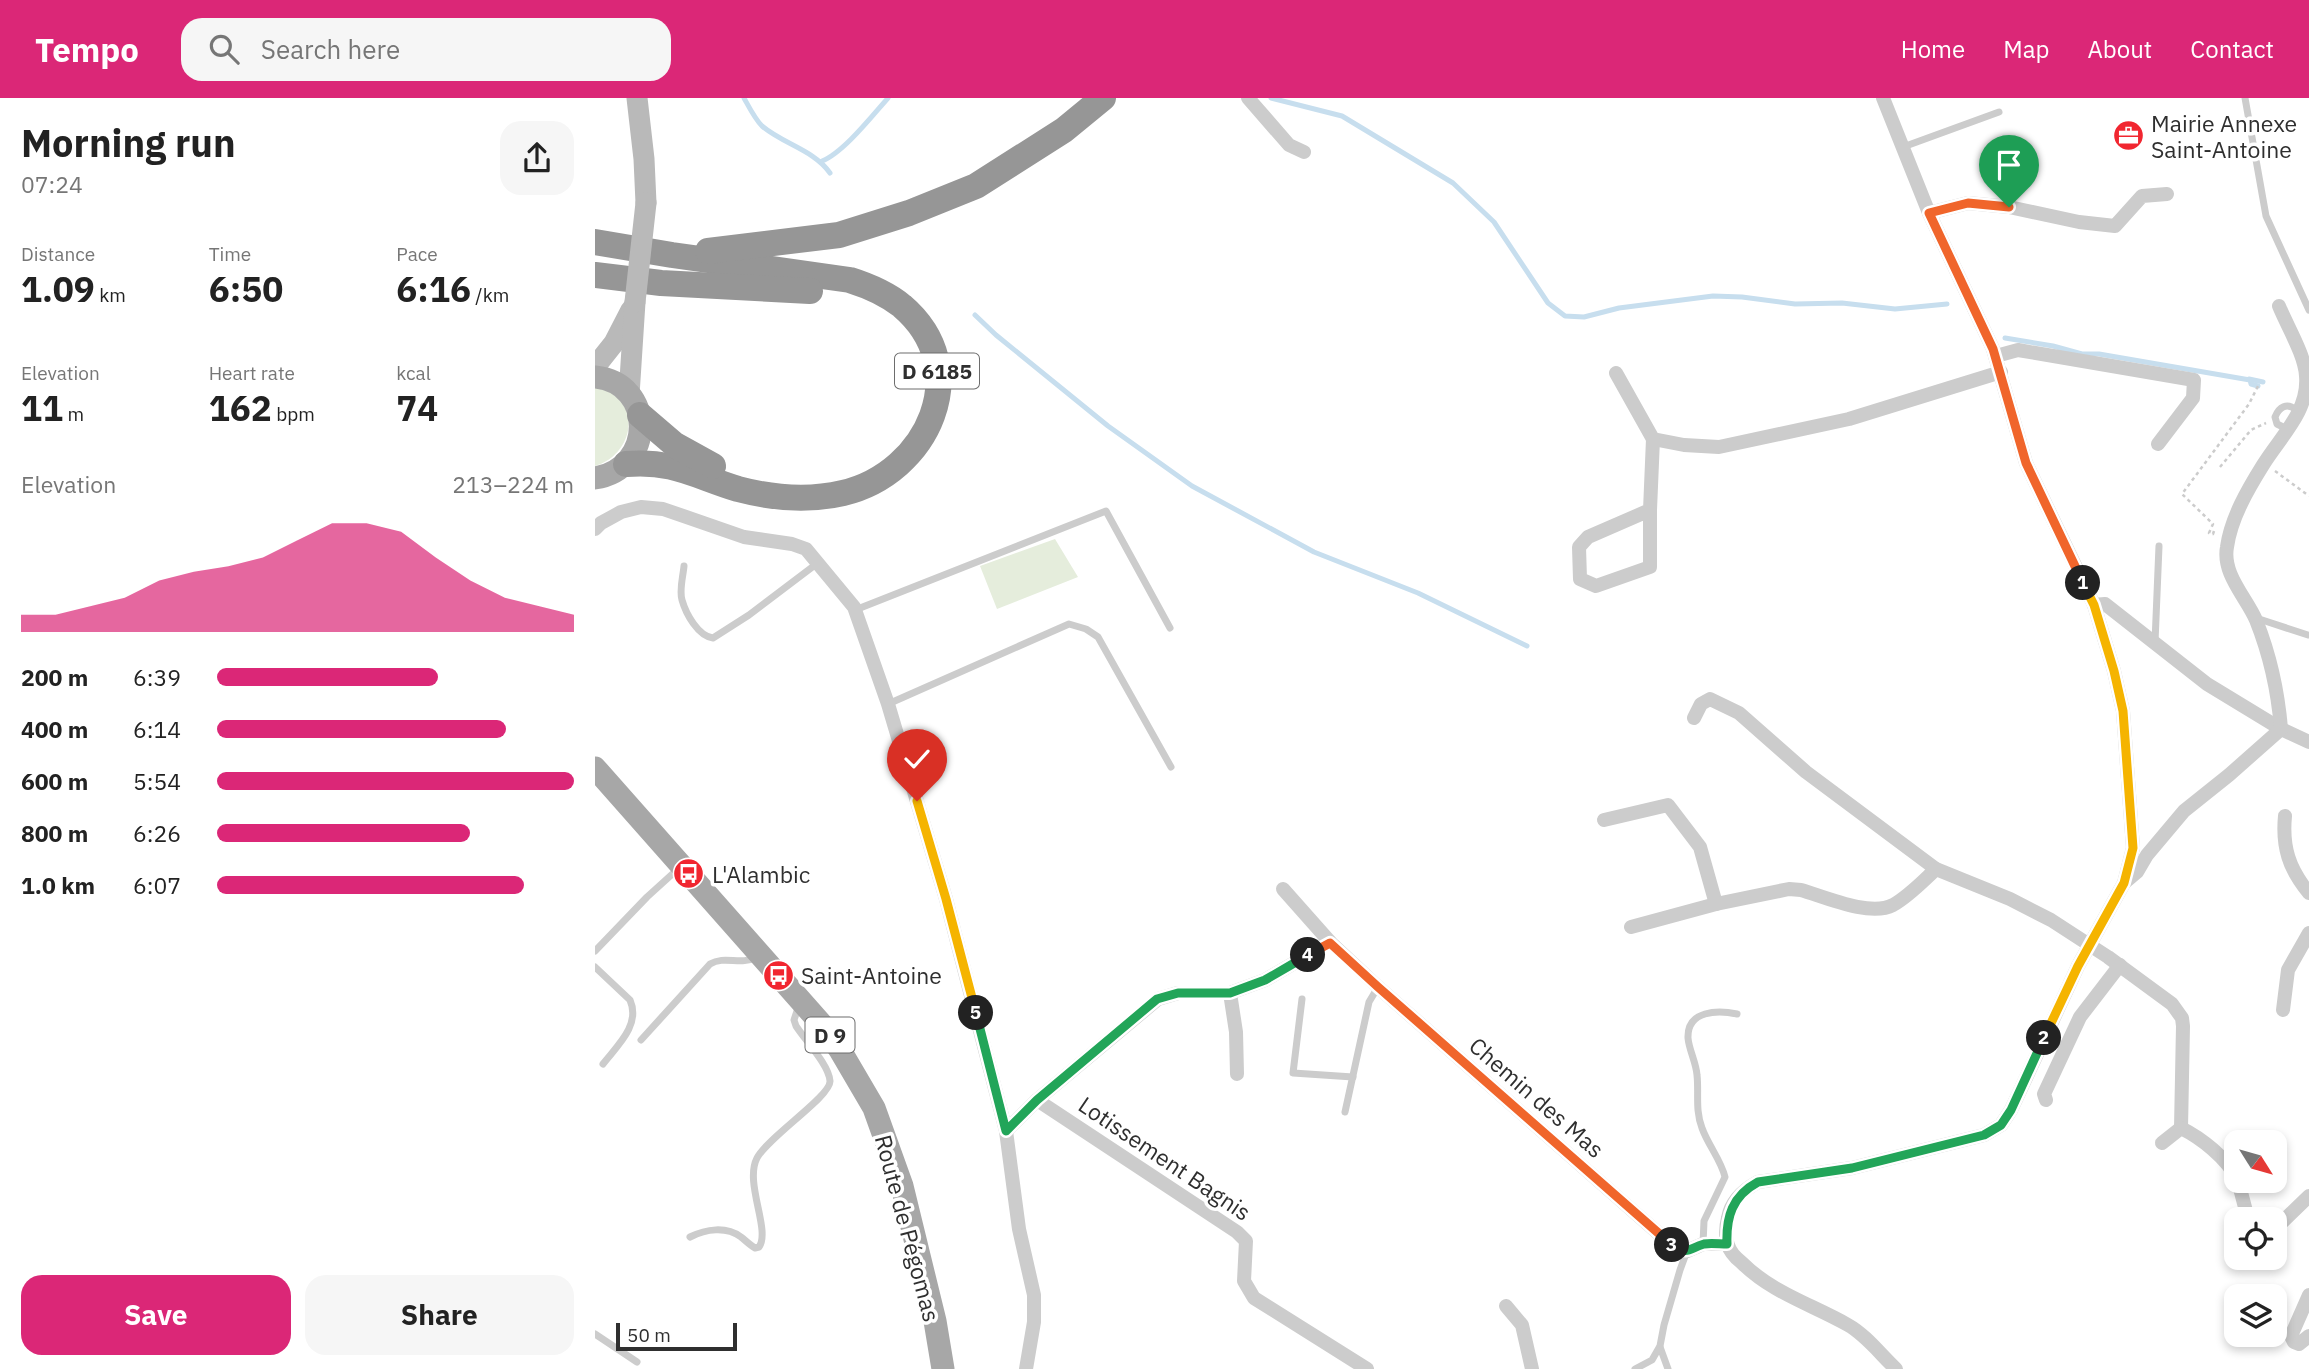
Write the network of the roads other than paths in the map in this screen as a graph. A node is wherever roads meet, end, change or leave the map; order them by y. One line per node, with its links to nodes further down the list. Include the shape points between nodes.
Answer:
1 (636, 98): 14 (main road, bridge, via 646,203)
2 (1103, 98): 12 (highway, D 6185, via 1064,130 976,186 909,213 839,235)
3 (1248, 98): 8 (street, via 1289,145)
4 (1883, 98): 7 (street)
5 (2245, 98): 16 (lane, via 2266,216)
6 (1999, 112): 7 (lane)
7 (1903, 147): 10 (street)
8 (1304, 152)
9 (2167, 194): 10 (street, via 2142,196 2115,226 1968,203)
10 (1929, 213): 17 (street)
11 (595, 242): 12 (highway, D 6185)
12 (672, 255): 25 (highway, D 6185, via 850,279 879,291 903,307 928,340 939,378 937,398 916,448 885,476 844,493 820,498 777,496 738,489 664,465)
13 (595, 275): 22 (highway, via 661,284 847,295 867,301 893,318 906,332 922,365 920,404 904,438 885,458 835,481 791,485 723,470 675,445)
14 (635, 302): 18 (main road, via 614,343); 22 (main road)
15 (2279, 306): 34 (street, via 2306,373 2306,395 2297,415 2282,425 2244,497 2226,551 2232,576)
16 (2309, 310)
17 (1996, 356): 19 (street); 24 (street, via 2018,350 2194,380 2193,398)
18 (595, 367)
19 (2001, 372): 23 (street, via 1850,419 1719,447); 32 (street, via 2026,463)
20 (1616, 373): 23 (street)
21 (595, 377): 22 (main road, via 617,384)
22 (634, 405): 25 (main road, via 641,428 639,442)
23 (1653, 439): 27 (street)
24 (2158, 444)
25 (626, 464): 26 (main road)
26 (596, 479)
27 (1650, 510): 27 (street, via 1650,567 1596,586 1580,579 1579,547 1588,537)
28 (595, 529): 30 (street, via 621,512 641,507 663,509 744,537 806,549)
29 (2159, 546): 37 (lane)
30 (819, 562): 31 (lane, via 713,638 697,629 682,600); 33 (street)
31 (684, 566)
32 (2094, 605): 37 (street, via 2105,604); 48 (street, via 2123,711 2133,848)
33 (855, 610): 35 (lane, via 1106,510); 38 (street)
34 (2255, 618): 36 (lane); 40 (street, via 2271,664)
35 (1170, 628)
36 (2309, 634)
37 (2155, 643): 40 (street, via 2207,684)
38 (888, 704): 42 (lane, via 1069,624 1098,637); 74 (street, via 946,899)
39 (1694, 718): 47 (street, via 1701,704 1710,699 1739,713 1806,772)
40 (2281, 729): 41 (street); 48 (street, via 2184,811)
41 (2309, 742)
42 (1171, 767)
43 (595, 768): 46 (main road, Route de Pégomas / D 9)
44 (2285, 816): 50 (street, via 2284,848 2291,869)
45 (1604, 820): 51 (street, via 1668,806 1700,847)
46 (681, 865): 56 (lane); 57 (main road, Route de Pégomas / D 9)
47 (1937, 869): 51 (street, via 1882,909 1869,910 1789,889); 55 (street, via 2031,908)
48 (2124, 883): 55 (street)
49 (1283, 889): 54 (street, Chemin des Mas)
50 (2309, 893)
51 (1716, 904): 52 (street)
52 (1631, 927)
53 (2309, 933): 64 (street, via 2288,970)
54 (1330, 943): 60 (street, Chemin des Mas); 61 (street, via 1265,980)
55 (2090, 945): 58 (street); 81 (street, via 2001,1125 1984,1135 1887,1160 1758,1182 1746,1188 1729,1212)
56 (595, 951)
57 (760, 955): 63 (main road, Route de Pégomas / D 9); 66 (lane, via 748,962 723,959 710,964)
58 (2120, 965): 71 (street, via 2080,1017 2044,1094); 73 (street, via 2172,1004 2182,1018)
59 (595, 967): 67 (lane, via 633,1007 631,1025)
60 (1378, 987): 69 (lane, via 1369,1002); 82 (street, Chemin des Mas, via 1674,1247)
61 (1230, 993): 68 (street); 70 (street, via 1178,993 1157,999)
62 (1303, 999): 69 (lane, via 1293,1073)
63 (801, 1001): 79 (lane, via 796,1026 827,1069 830,1081 823,1096 764,1147 756,1160 762,1243 755,1248 731,1231 702,1231); 89 (main road, Route de Pégomas / D 9, via 840,1050 874,1108 902,1186)
64 (2283, 1010)
65 (1737, 1014): 80 (lane, via 1721,1010 1704,1013 1689,1029 1698,1117 1725,1177 1704,1221)
66 (641, 1040)
67 (603, 1064)
68 (1237, 1074)
69 (1353, 1077): 72 (lane)
70 (1037, 1100): 74 (street); 91 (street, Lotissement Bagnis, via 1237,1231 1247,1241 1244,1281 1254,1298)
71 (2046, 1100)
72 (1345, 1112)
73 (2181, 1128): 75 (street); 76 (street)
74 (1006, 1131): 90 (street, via 1034,1295)
75 (2162, 1143)
76 (2224, 1161)
77 (2309, 1196): 78 (street)
78 (2287, 1216)
79 (690, 1237)
80 (1703, 1244): 81 (street); 82 (street)
81 (1727, 1244): 95 (street, via 1765,1284 1851,1327)
82 (1687, 1251): 87 (lane)
83 (2309, 1295): 86 (street, via 2291,1336 2299,1344)
84 (1506, 1306): 92 (street, via 1522,1325)
85 (595, 1334): 88 (lane)
86 (2309, 1336)
87 (1660, 1346): 93 (lane, via 1652,1360); 94 (lane)
88 (637, 1362)
89 (943, 1369)
90 (1026, 1369)
91 (1367, 1369)
92 (1532, 1369)
93 (1635, 1369)
94 (1668, 1369)
95 (1896, 1369)

